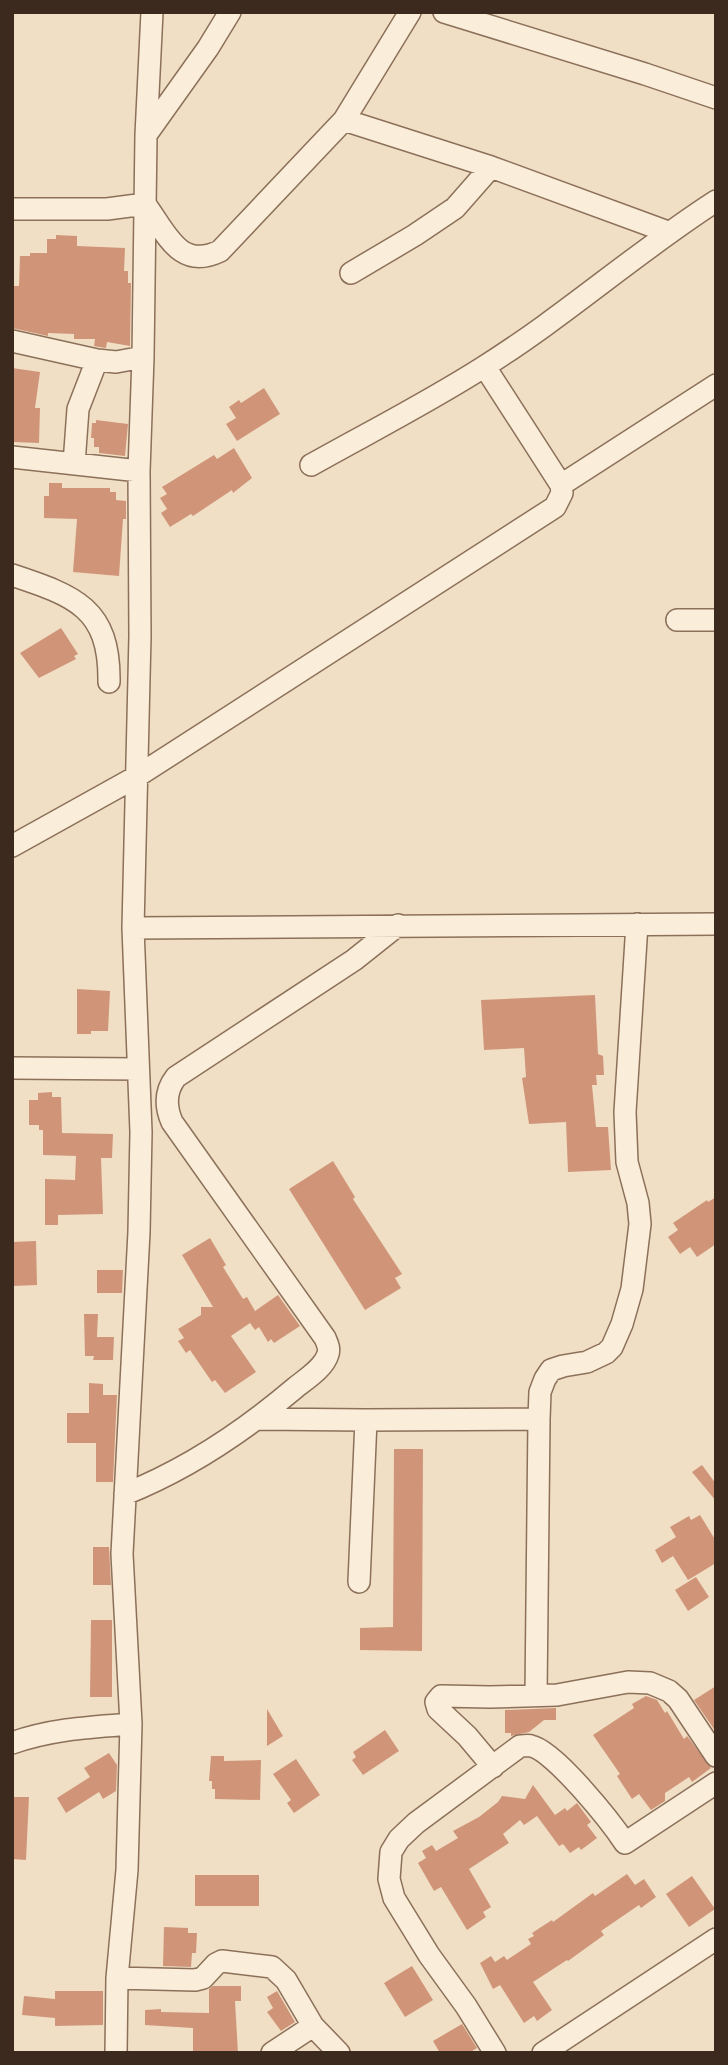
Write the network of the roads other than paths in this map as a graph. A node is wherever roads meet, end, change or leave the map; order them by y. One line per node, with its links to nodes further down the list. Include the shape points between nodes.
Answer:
1 (152, 12): 7 (street)
2 (230, 12): 7 (street)
3 (410, 12): 6 (street)
4 (444, 12): 5 (street)
5 (716, 98)
6 (344, 120): 8 (street); 10 (street, via 220,251 209,257 181,253)
7 (146, 135): 10 (street)
8 (491, 167): 12 (street); 13 (street, via 455,208)
9 (716, 201): 12 (street)
10 (145, 204): 11 (street, via 107,209); 15 (street)
11 (12, 209)
12 (668, 232): 17 (street)
13 (351, 273)
14 (12, 341): 16 (street)
15 (143, 357): 16 (street); 22 (street)
16 (97, 360): 20 (street, via 78,409)
17 (485, 367): 21 (street); 23 (street)
18 (716, 385): 23 (street)
19 (12, 457): 20 (street)
20 (74, 464): 22 (street)
21 (311, 466)
22 (139, 471): 28 (street)
23 (561, 485): 28 (street, via 555,507)
24 (12, 575): 27 (street, via 77,601 92,614 104,636)
25 (677, 620): 26 (street)
26 (716, 620)
27 (109, 682)
28 (136, 777): 29 (street); 33 (street)
29 (12, 846)
30 (637, 924): 31 (street); 32 (street); 37 (street, via 625,1112 627,1162 640,1224 632,1289 612,1347 587,1362 551,1370 540,1392)
31 (716, 924)
32 (398, 925): 33 (street); 36 (street, via 354,960 176,1077 169,1089 167,1111 172,1122 328,1347 314,1372)
33 (133, 928): 35 (street)
34 (12, 1068): 35 (street)
35 (138, 1069): 39 (street, via 139,1233)
36 (257, 1419): 38 (street); 39 (street, via 199,1458)
37 (539, 1419): 38 (street); 41 (street)
38 (366, 1420): 40 (street)
39 (125, 1494): 42 (street, via 122,1555)
40 (359, 1582)
41 (537, 1695): 44 (street, via 650,1683 678,1699); 45 (street, via 446,1695 438,1699 438,1709)
42 (131, 1724): 43 (street, via 64,1730); 48 (street, via 127,1870)
43 (12, 1743)
44 (716, 1756)
45 (493, 1767): 46 (street, via 520,1746 532,1745 599,1806 625,1843); 53 (street, via 399,1839 391,1852 389,1879 394,1898)
46 (716, 1783)
47 (716, 1939): 54 (street)
48 (117, 1978): 49 (street, via 195,1980 222,1961 272,1967 286,1980); 50 (street)
49 (313, 2026): 51 (street); 52 (street)
50 (116, 2053)
51 (272, 2053)
52 (339, 2053)
53 (495, 2053)
54 (543, 2053)

